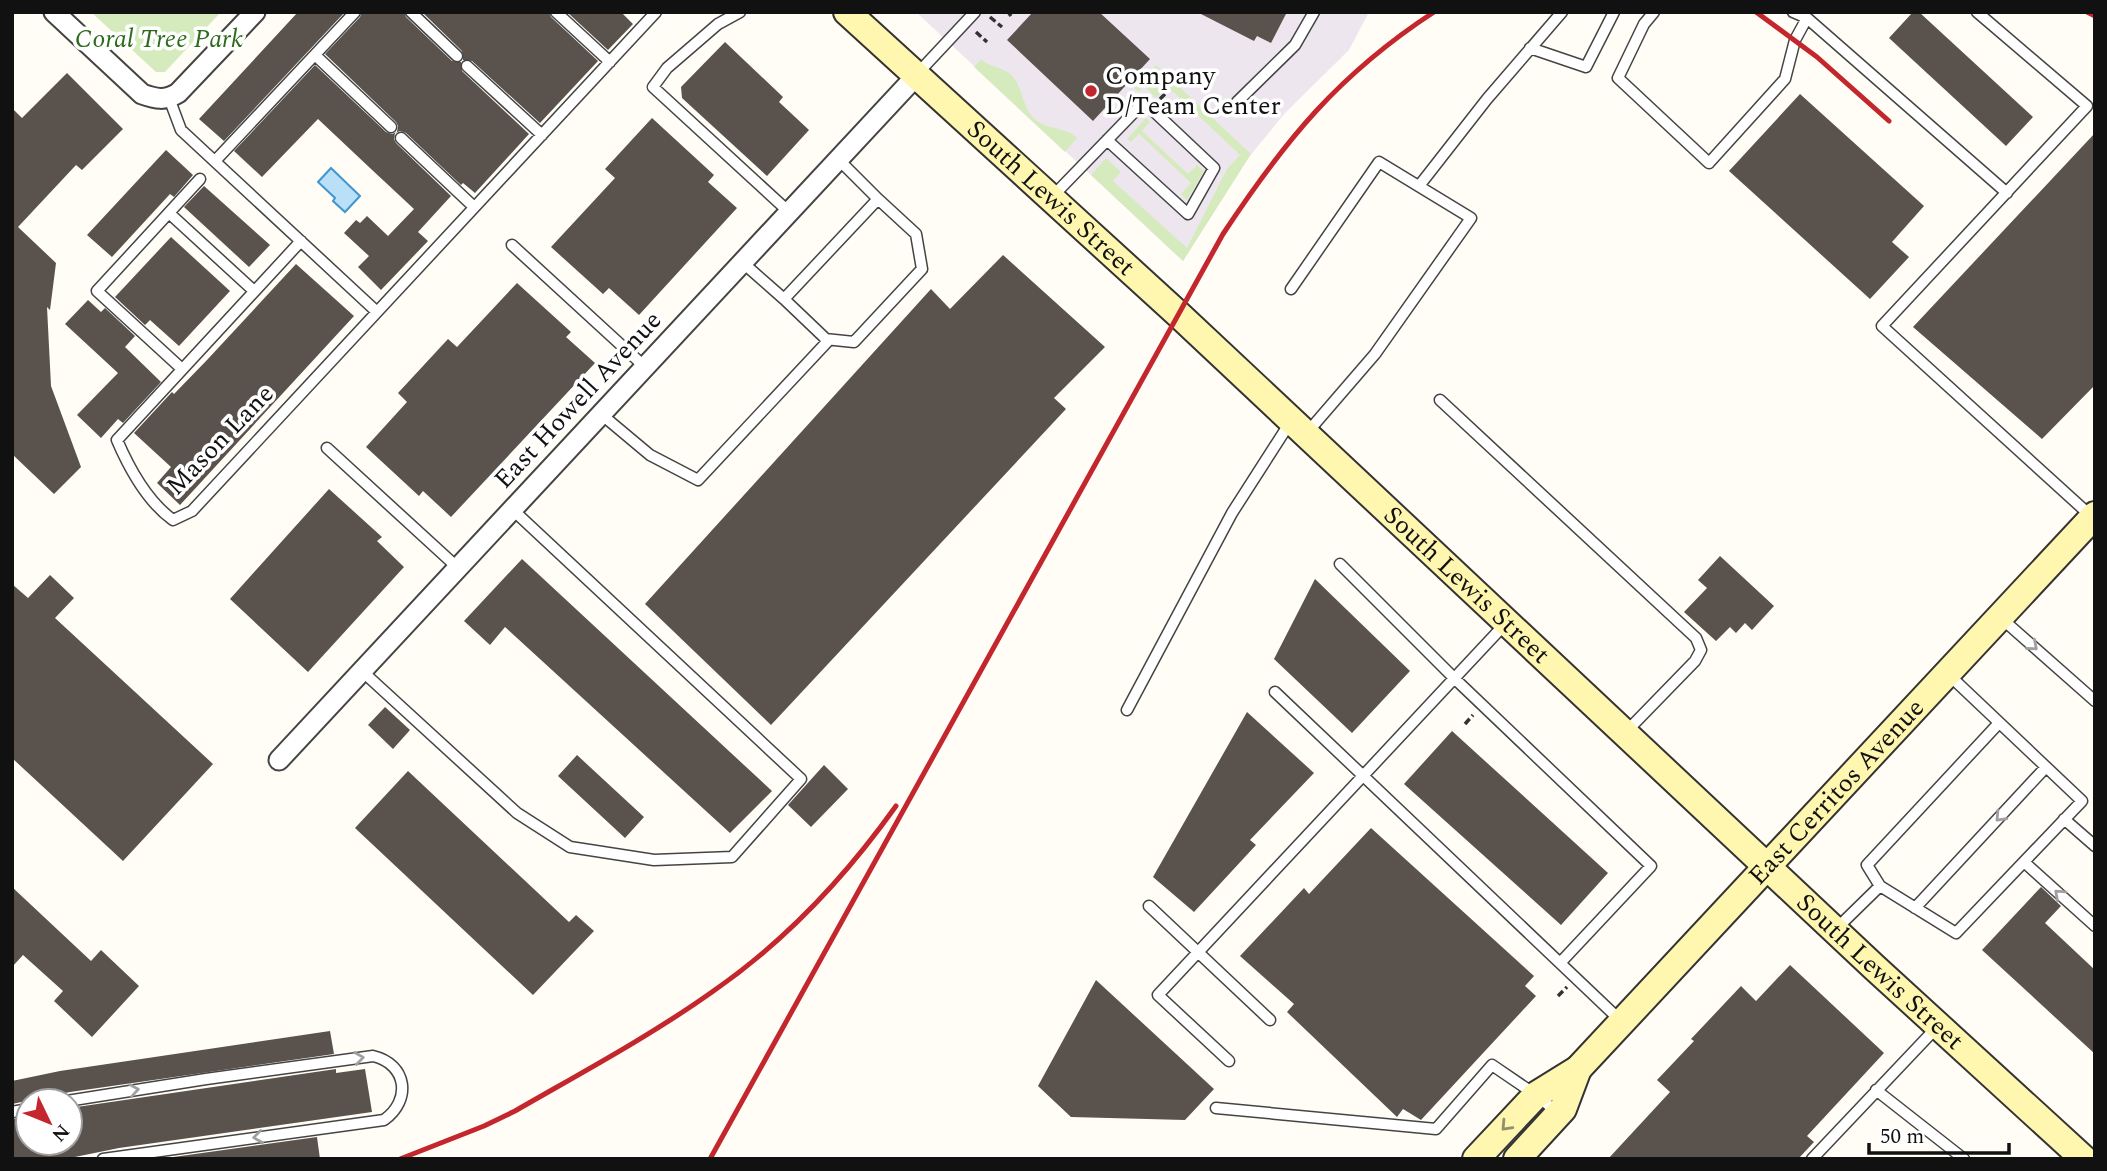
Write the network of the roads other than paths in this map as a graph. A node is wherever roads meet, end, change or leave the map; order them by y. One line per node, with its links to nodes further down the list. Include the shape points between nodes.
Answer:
1 (54, 12): 23 (street, via 142,94)
2 (255, 12): 23 (street, via 178,93)
3 (355, 12): 18 (lane)
4 (411, 12): 19 (lane)
5 (556, 12): 20 (lane)
6 (656, 12): 20 (lane, Mason Lane)
7 (740, 12): 37 (lane, via 718,24 667,68 653,88)
8 (847, 12): 22 (main road, South Lewis Street)
9 (975, 12): 22 (lane)
10 (1314, 12): 24 (lane, via 1295,45)
11 (1562, 12): 17 (lane)
12 (1614, 12): 17 (lane, via 1586,67)
13 (1654, 12): 16 (lane, via 1618,78 1709,163 1785,79 1795,40)
14 (1793, 12): 16 (lane)
15 (1977, 12): 33 (lane, via 2087,106)
16 (1807, 18): 33 (lane)
17 (1530, 48): 32 (lane)
18 (315, 55): 25 (lane); 30 (lane)
19 (457, 56)
20 (610, 62): 26 (lane, Mason Lane)
21 (467, 66): 26 (lane)
22 (916, 76): 29 (street, East Howell Avenue); 35 (main road, South Lewis Street)
23 (163, 99): 30 (lane, via 181,130)
24 (1237, 102)
25 (391, 127)
26 (542, 135): 36 (lane, Mason Lane)
27 (401, 138): 36 (lane)
28 (1107, 140): 28 (lane, via 1188,214 1214,168 1144,102); 35 (lane)
29 (838, 159): 34 (lane); 37 (street, East Howell Avenue)
30 (215, 161): 39 (lane)
31 (200, 179): 38 (lane)
32 (1419, 186): 42 (lane, via 1379,162); 51 (lane, via 1471,218 1375,354)
33 (2007, 192): 54 (lane, via 1882,326)
34 (878, 199): 44 (lane); 46 (lane, via 916,234 922,269 855,342)
35 (1050, 199): 51 (main road, South Lewis Street)
36 (474, 207): 45 (lane, Mason Lane)
37 (789, 212): 41 (street, East Howell Avenue)
38 (169, 213): 43 (lane); 48 (lane, via 97,291)
39 (301, 241): 43 (lane, Mason Lane); 45 (lane)
40 (512, 245): 47 (lane)
41 (742, 262): 44 (lane); 47 (street, East Howell Avenue)
42 (1291, 289)
43 (254, 291): 48 (lane, Mason Lane)
44 (784, 299): 46 (lane)
45 (377, 312): 48 (lane, Mason Lane, via 192,511 173,520 136,477 117,440)
46 (825, 339): 50 (lane, via 828,341 698,480 650,455)
47 (645, 366): 50 (street, East Howell Avenue)
48 (182, 369)
49 (1440, 400): 66 (lane, via 1696,638 1700,650 1695,661)
50 (601, 414): 53 (street, East Howell Avenue)
51 (1299, 428): 58 (main road, South Lewis Street); 64 (lane, via 1232,513)
52 (327, 448): 56 (lane)
53 (512, 509): 56 (street, East Howell Avenue); 59 (lane, via 802,779 732,857 654,860 570,847 517,813)
54 (2094, 516): 57 (main road, East Cerritos Avenue)
55 (1340, 564): 61 (lane)
56 (458, 568): 59 (street, East Howell Avenue)
57 (2000, 617): 60 (main road, East Cerritos Avenue); 63 (lane, one-way to 63)
58 (1506, 623): 61 (lane); 66 (main road, South Lewis Street)
59 (362, 671): 67 (street, East Howell Avenue)
60 (1947, 673): 65 (lane); 73 (main road, East Cerritos Avenue)
61 (1454, 678): 69 (lane); 80 (lane, via 1651,866)
62 (1275, 692): 69 (lane)
63 (2095, 701)
64 (1127, 710)
65 (1999, 723): 68 (lane); 74 (lane, via 1867,865)
66 (1625, 733): 73 (main road, South Lewis Street)
67 (279, 760)
68 (2046, 767): 70 (lane, via 2082,801); 76 (lane, one-way to 76)
69 (1363, 776): 79 (lane); 80 (lane)
70 (2064, 819): 71 (lane); 72 (lane)
71 (2095, 846)
72 (2024, 862): 76 (lane, via 1956,933); 77 (lane, one-way to 72)
73 (1767, 867): 78 (main road, South Lewis Street); 82 (main road, East Cerritos Avenue)
74 (1880, 886): 76 (lane); 78 (lane)
75 (1149, 906): 79 (lane)
76 (1915, 908)
77 (2095, 926)
78 (1835, 930): 83 (main road, South Lewis Street)
79 (1198, 952): 81 (lane); 84 (lane, via 1158,995)
80 (1560, 963): 82 (lane)
81 (1270, 1020)
82 (1622, 1023): 85 (main road, East Cerritos Avenue)
83 (1938, 1026): 86 (lane); 96 (main road, South Lewis Street)
84 (1229, 1061)
85 (1578, 1069): 87 (main road, East Cerritos Avenue); 90 (main road, East Cerritos Avenue)
86 (1876, 1090): 94 (lane); 95 (lane)
87 (1536, 1095): 89 (lane, via 1492,1065 1436,1129); 90 (lane); 92 (main road, East Cerritos Avenue, one-way to 92)
88 (84, 1098): 91 (lane, one-way to 91, via 373,1056 384,1058 400,1074 402,1096 393,1114 384,1120)
89 (1216, 1108)
90 (1559, 1113): 93 (main road, East Cerritos Avenue)
91 (103, 1159)
92 (1476, 1159)
93 (1517, 1159)
94 (1812, 1159)
95 (1964, 1159)
96 (2084, 1159)

